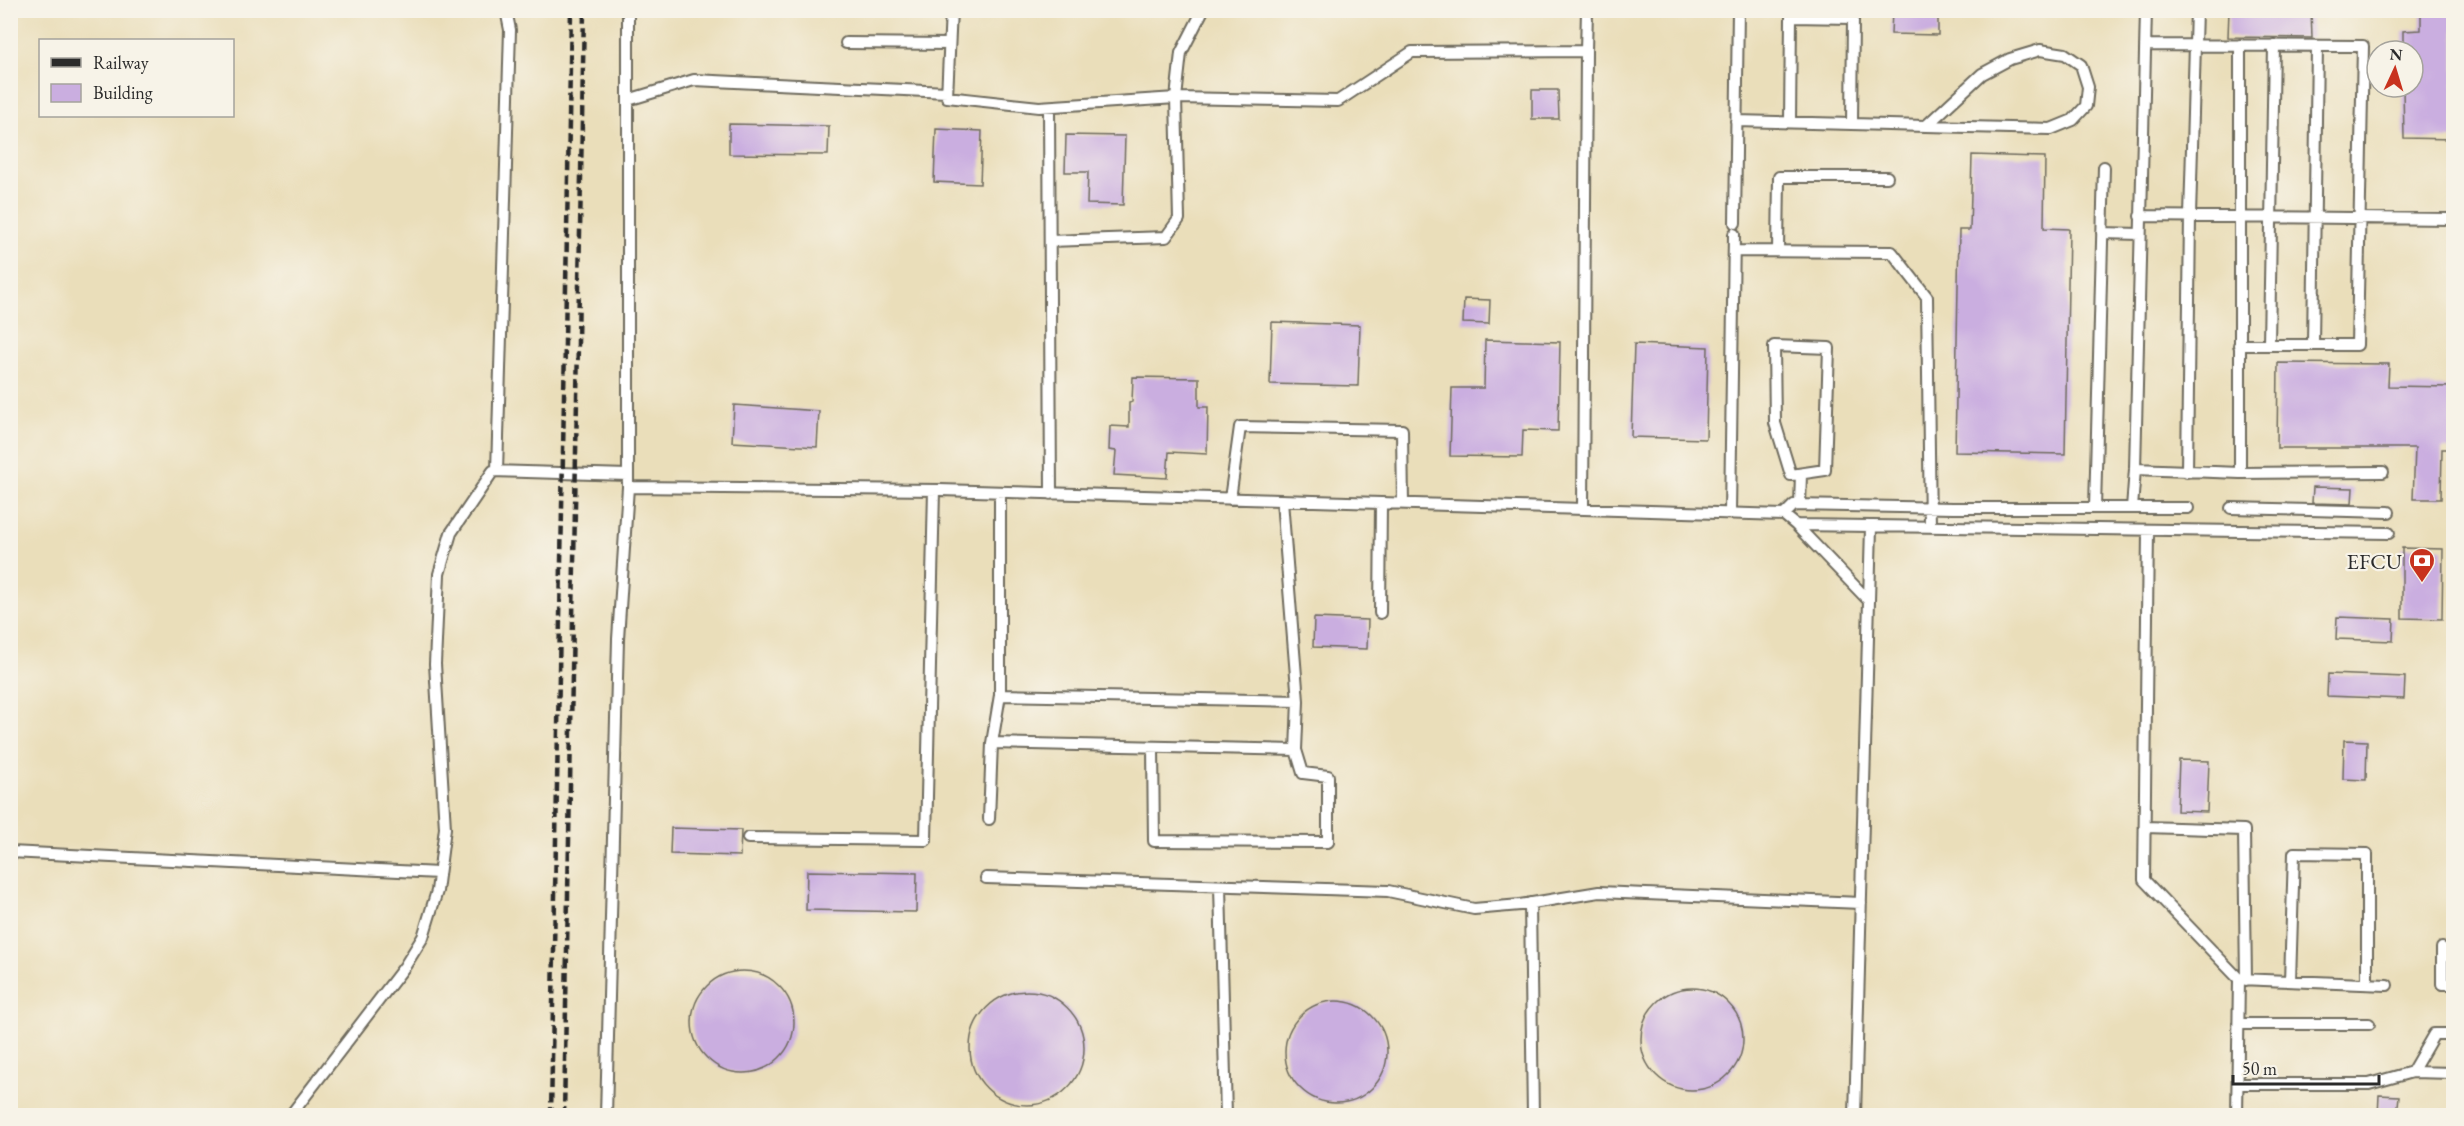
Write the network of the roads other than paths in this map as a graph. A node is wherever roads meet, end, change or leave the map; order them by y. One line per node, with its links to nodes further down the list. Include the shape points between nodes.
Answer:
1 (506, 10): 45 (lane, via 510,30)
2 (628, 10): 19 (lane)
3 (951, 10): 10 (lane)
4 (1203, 10): 18 (lane, via 1181,53)
5 (1587, 10): 16 (lane)
6 (1738, 10): 21 (lane)
7 (2146, 10): 11 (lane)
8 (2196, 10): 12 (lane)
9 (846, 43): 10 (lane)
10 (949, 44): 17 (lane)
11 (2145, 45): 12 (lane); 27 (lane)
12 (2195, 45): 13 (lane); 28 (lane)
13 (2240, 45): 14 (lane); 29 (lane)
14 (2274, 45): 15 (lane); 30 (lane)
15 (2317, 46): 31 (lane); 32 (lane, via 2363,46)
16 (1586, 51): 18 (lane, via 1412,52 1338,100); 65 (lane)
17 (947, 92): 19 (lane, via 694,80); 20 (lane, via 947,97)
18 (1176, 98): 20 (lane); 38 (lane, via 1179,219 1166,237)
19 (628, 100): 50 (lane)
20 (1049, 106): 38 (lane)
21 (1736, 121): 22 (lane); 34 (lane)
22 (1790, 122): 23 (lane); 23 (lane, via 1791,16 1843,17 1853,18)
23 (1852, 124): 24 (lane)
24 (1926, 126): 24 (lane, via 2051,129 2073,120 2086,106 2088,87 2081,65 2065,54 2040,50 2010,59 1982,74)
25 (2104, 167): 35 (lane)
26 (1887, 177): 40 (lane, via 1779,177)
27 (2140, 216): 28 (lane); 37 (lane)
28 (2190, 216): 29 (lane); 46 (lane)
29 (2239, 217): 30 (lane); 42 (lane)
30 (2273, 217): 31 (lane); 41 (lane)
31 (2315, 218): 32 (lane); 43 (lane)
32 (2359, 218): 33 (lane); 43 (lane, via 2357,345)
33 (2454, 219)
34 (1735, 223)
35 (2102, 233): 37 (lane); 61 (lane)
36 (1734, 234): 39 (lane)
37 (2140, 234): 44 (lane)
38 (1050, 241): 54 (lane)
39 (1734, 251): 40 (lane); 67 (lane)
40 (1778, 251): 60 (lane, via 1892,252 1928,297)
41 (2269, 344): 42 (lane); 43 (lane)
42 (2239, 345): 48 (lane)
43 (2313, 345)
44 (2135, 469): 46 (lane); 62 (lane)
45 (497, 471): 50 (lane); 85 (lane, via 493,471 451,533 439,573 435,664 445,828)
46 (2187, 472): 48 (lane)
47 (2383, 472): 48 (lane)
48 (2240, 473)
49 (1801, 474): 49 (lane, via 1825,470 1829,348 1774,346 1775,423 1791,475); 59 (lane)
50 (628, 475): 51 (lane)
51 (628, 487): 52 (lane); 103 (lane, via 618,639)
52 (934, 490): 53 (lane); 83 (lane, via 926,840)
53 (1000, 492): 54 (lane); 76 (lane)
54 (1051, 494): 55 (lane)
55 (1230, 499): 56 (lane); 58 (lane, via 1240,427 1402,430)
56 (1282, 501): 57 (lane); 77 (lane)
57 (1381, 504): 58 (lane); 75 (lane)
58 (1403, 504): 65 (lane)
59 (1800, 506): 60 (lane); 68 (lane, via 1794,505)
60 (1930, 508): 61 (lane); 71 (lane)
61 (2095, 508): 62 (lane)
62 (2132, 508): 63 (lane)
63 (2188, 508)
64 (2231, 508): 66 (lane)
65 (1583, 509): 67 (lane)
66 (2390, 512)
67 (1730, 513): 68 (lane)
68 (1784, 515): 69 (lane)
69 (1796, 525): 70 (lane); 74 (lane)
70 (1871, 526): 71 (lane); 74 (lane)
71 (1930, 528): 72 (lane)
72 (2148, 531): 73 (lane); 82 (lane)
73 (2389, 533)
74 (1869, 601): 89 (lane)
75 (1380, 613)
76 (1000, 695): 77 (lane); 78 (lane)
77 (1298, 701): 80 (lane)
78 (992, 743): 79 (lane); 81 (lane)
79 (1153, 747): 80 (lane); 80 (lane, via 1154,841 1328,842 1328,776 1303,773)
80 (1296, 750)
81 (989, 819)
82 (2145, 827): 91 (lane, via 2144,880); 91 (lane, via 2244,830)
83 (748, 838)
84 (10, 852): 85 (lane)
85 (439, 873): 102 (lane, via 423,937)
86 (986, 878): 87 (lane)
87 (1220, 886): 88 (lane, via 1388,891 1474,909); 104 (lane)
88 (1530, 903): 89 (lane, via 1599,892); 105 (lane)
89 (1861, 903): 106 (lane)
90 (2442, 948): 95 (lane, via 2442,984)
91 (2243, 979): 92 (lane); 96 (lane)
92 (2290, 981): 93 (lane); 93 (lane, via 2294,853 2367,854)
93 (2367, 984): 94 (lane)
94 (2387, 984)
95 (2454, 984)
96 (2239, 1024): 97 (lane); 101 (lane)
97 (2369, 1024)
98 (2454, 1034): 99 (lane, via 2434,1034)
99 (2412, 1072): 100 (lane); 101 (lane, via 2369,1084)
100 (2454, 1073)
101 (2238, 1084): 107 (lane)
102 (290, 1116)
103 (606, 1116)
104 (1226, 1116)
105 (1533, 1116)
106 (1855, 1116)
107 (2237, 1116)

